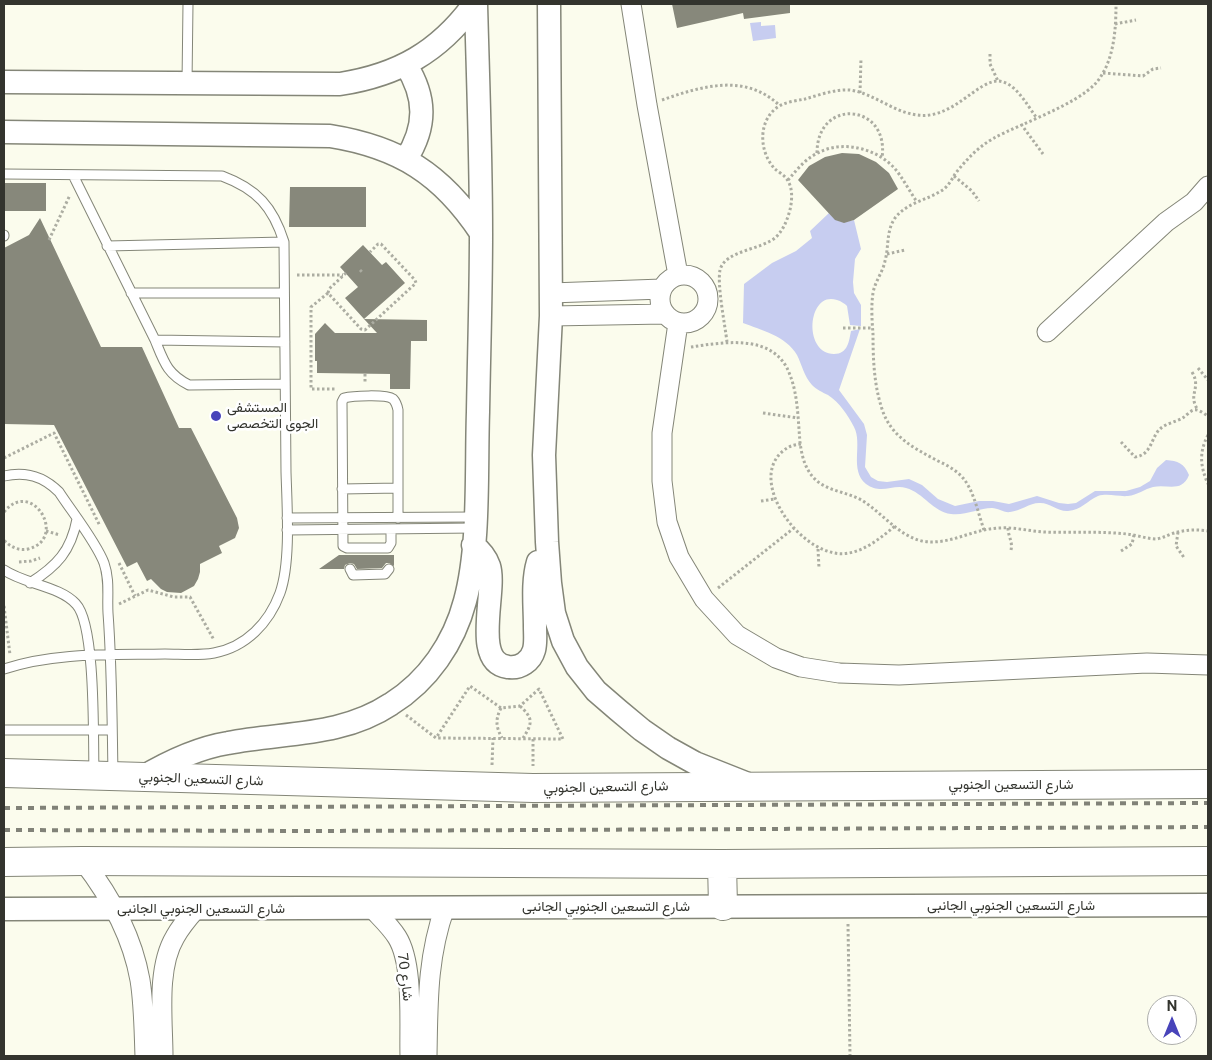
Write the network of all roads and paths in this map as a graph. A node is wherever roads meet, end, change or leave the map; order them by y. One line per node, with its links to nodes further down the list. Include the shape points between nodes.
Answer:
1 (188, 4): 15 (lane)
2 (475, 4): 10 (street, via 445,38); 34 (street)
3 (549, 4): 47 (street)
4 (631, 4): 17 (street)
5 (1116, 4): 7 (path)
6 (1136, 20): 7 (path)
7 (1115, 24): 12 (path, via 1112,49)
8 (990, 54): 13 (path, via 990,64)
9 (861, 58): 16 (path)
10 (406, 65): 15 (street, via 362,81 340,84); 25 (street, via 418,88 422,113 417,137)
11 (1162, 68): 12 (path, via 1152,69 1143,76)
12 (1103, 73): 19 (path, via 1080,96)
13 (998, 81): 16 (path, via 984,86 957,105 930,115 901,111); 19 (path, via 1018,93)
14 (4, 82): 15 (street)
15 (187, 84)
16 (860, 93): 18 (path, via 838,91)
17 (648, 105): 18 (path, via 698,90 736,85 760,91); 42 (street)
18 (779, 105): 29 (path, via 766,120 762,132 768,160)
19 (1036, 117): 20 (path)
20 (1021, 124): 23 (path); 28 (path, via 988,141)
21 (4, 132): 25 (street, via 330,136 370,144)
22 (817, 153): 24 (path, via 844,146); 24 (path, via 817,141 826,125 841,115 853,114 874,124 881,134); 29 (path)
23 (1043, 154)
24 (882, 158): 33 (path, via 896,170)
25 (406, 159): 34 (street, via 438,181)
26 (4, 174): 27 (lane)
27 (73, 175): 36 (lane, via 222,176 245,186 264,202 274,215); 37 (lane)
28 (954, 176): 31 (path, via 972,191); 33 (path, via 944,189)
29 (788, 180): 55 (path, via 792,199 784,228 764,245 727,259 720,269)
30 (1208, 186): 52 (street)
31 (978, 201)
32 (66, 202): 35 (path)
33 (917, 202): 40 (path, via 895,218)
34 (481, 232): 87 (street)
35 (49, 240)
36 (284, 242): 37 (lane); 41 (lane)
37 (107, 246): 44 (lane)
38 (905, 250): 40 (path)
39 (370, 252): 46 (path, via 382,244 415,285 364,330)
40 (886, 254): 51 (path, via 873,293)
41 (284, 275): 45 (lane); 46 (path, via 345,274)
42 (678, 275): 43 (street, via 666,282); 49 (street, via 700,279 709,299 706,310 689,323)
43 (662, 289): 47 (street); 49 (street, via 660,306)
44 (131, 293): 45 (lane); 53 (lane)
45 (284, 293): 54 (lane)
46 (328, 293): 61 (path, via 311,307 311,389)
47 (551, 294): 48 (street)
48 (551, 316): 49 (street); 94 (street, via 544,455)
49 (671, 318): 56 (street)
50 (843, 328): 51 (path)
51 (872, 328): 88 (path, via 874,368 888,424 911,447 956,470 968,484)
52 (1047, 332)
53 (155, 340): 54 (lane); 60 (lane, via 166,367 189,385)
54 (285, 342): 60 (lane)
55 (727, 342): 56 (path); 65 (path, via 752,344 776,354 791,375)
56 (675, 349): 106 (street, via 662,433 662,481 667,522 679,557)
57 (1198, 368): 59 (path)
58 (1192, 372): 62 (path, via 1197,382 1194,401)
59 (1208, 380)
60 (285, 384): 76 (lane)
61 (338, 389)
62 (1198, 410): 64 (path); 67 (path, via 1159,430 1151,446 1140,457 1135,458)
63 (763, 413): 65 (path)
64 (1208, 416)
65 (798, 418): 68 (path)
66 (1208, 435): 70 (path, via 1201,462)
67 (1121, 442)
68 (801, 444): 73 (path, via 794,444 779,454 774,463 772,486); 81 (path, via 803,460 821,484 863,501)
69 (4, 476): 79 (lane, via 24,473 43,479 59,492)
70 (1208, 484)
71 (398, 488): 72 (lane); 72 (lane, via 398,410 396,402 386,396 346,397 342,402); 78 (lane)
72 (342, 489): 77 (lane)
73 (775, 499): 74 (path); 82 (path)
74 (761, 501)
75 (4, 512): 92 (path, via 14,504 28,502 41,510 47,524 43,538 32,548 17,549)
76 (287, 518): 77 (lane); 85 (lane)
77 (342, 518): 78 (lane); 86 (lane)
78 (398, 518): 87 (lane)
79 (77, 519): 105 (lane, via 62,557); 108 (lane, via 104,564 109,588)
80 (60, 526): 93 (path)
81 (895, 526): 88 (path, via 907,535 932,542); 95 (path, via 850,553 829,553)
82 (794, 528): 95 (path); 106 (path)
83 (1008, 528): 88 (path); 91 (path); 96 (path)
84 (391, 529): 86 (lane); 86 (lane, via 389,551 350,552 342,546); 87 (lane)
85 (287, 530): 86 (lane); 109 (lane, via 284,578 269,616 249,637)
86 (342, 530)
87 (475, 530): 94 (street, via 490,568 488,649 495,661 507,667 528,662 535,649 536,574); 114 (street, via 466,599 450,640 424,676)
88 (984, 530)
89 (1208, 531): 90 (path)
90 (1178, 532): 91 (path, via 1156,539); 99 (path, via 1176,546)
91 (1134, 535): 97 (path, via 1132,544)
92 (4, 540)
93 (56, 542)
94 (547, 542): 128 (street, via 554,613 563,641 596,691 668,748)
95 (818, 548): 101 (path)
96 (1011, 550)
97 (1121, 551)
98 (46, 554): 100 (path, via 31,561)
99 (1185, 559)
100 (16, 562)
101 (819, 568)
102 (350, 569): 103 (lane, via 353,575 384,574)
103 (389, 569)
104 (4, 570): 105 (lane)
105 (30, 583): 111 (lane, via 63,595 76,604 83,617)
106 (704, 599): 112 (street, via 737,635 776,658 839,673 899,675 1147,663)
107 (4, 606): 113 (path)
108 (108, 609): 109 (path, via 148,590 174,597 190,597); 110 (lane)
109 (220, 651): 110 (lane)
110 (111, 655): 111 (lane); 119 (lane)
111 (91, 656): 113 (lane, via 39,660); 118 (lane)
112 (1208, 666)
113 (8, 668)
114 (391, 704): 120 (path); 126 (street, via 342,727 227,743 195,752)
115 (520, 706): 116 (path); 122 (path, via 527,712 531,727); 123 (path, via 539,689 563,739)
116 (501, 708): 120 (path, via 470,686); 121 (path, via 496,718)
117 (4, 730): 118 (lane)
118 (93, 730): 119 (lane); 125 (lane)
119 (112, 730): 125 (lane)
120 (436, 738): 121 (path)
121 (502, 738): 122 (path)
122 (523, 739): 123 (path)
123 (533, 739): 129 (path)
124 (4, 773): 125 (highway, شارع التسعين الجنوبي)
125 (104, 776): 126 (highway, شارع التسعين الجنوبي)
126 (141, 778): 129 (highway, شارع التسعين الجنوبي)
127 (1208, 784): 128 (highway, شارع التسعين الجنوبي)
128 (752, 786): 129 (highway, شارع التسعين الجنوبي)
129 (533, 788)
130 (84, 861): 132 (highway); 133 (highway); 140 (street)
131 (1208, 861): 133 (highway)
132 (4, 862)
133 (722, 864): 135 (highway)
134 (1208, 905): 136 (street, شارع التسعين الجنوبي الجانبى)
135 (723, 906): 136 (street, شارع التسعين الجنوبي الجانبى); 138 (street, شارع التسعين الجنوبي الجانبى)
136 (848, 906): 146 (path)
137 (372, 907): 138 (street, شارع التسعين الجنوبي الجانبى); 141 (street, شارع التسعين الجنوبي الجانبى); 144 (street, شارع 70, via 398,938 406,958)
138 (444, 907): 145 (street, شارع 70, via 436,931 428,991)
139 (4, 909): 140 (street, شارع التسعين الجنوبي الجانبى)
140 (116, 909): 141 (street, شارع التسعين الجنوبي الجانبى); 142 (street, via 135,956 140,981)
141 (196, 909): 143 (street, via 174,938 167,955 163,974)
142 (145, 1056)
143 (163, 1056)
144 (410, 1056)
145 (427, 1056)
146 (850, 1056)

